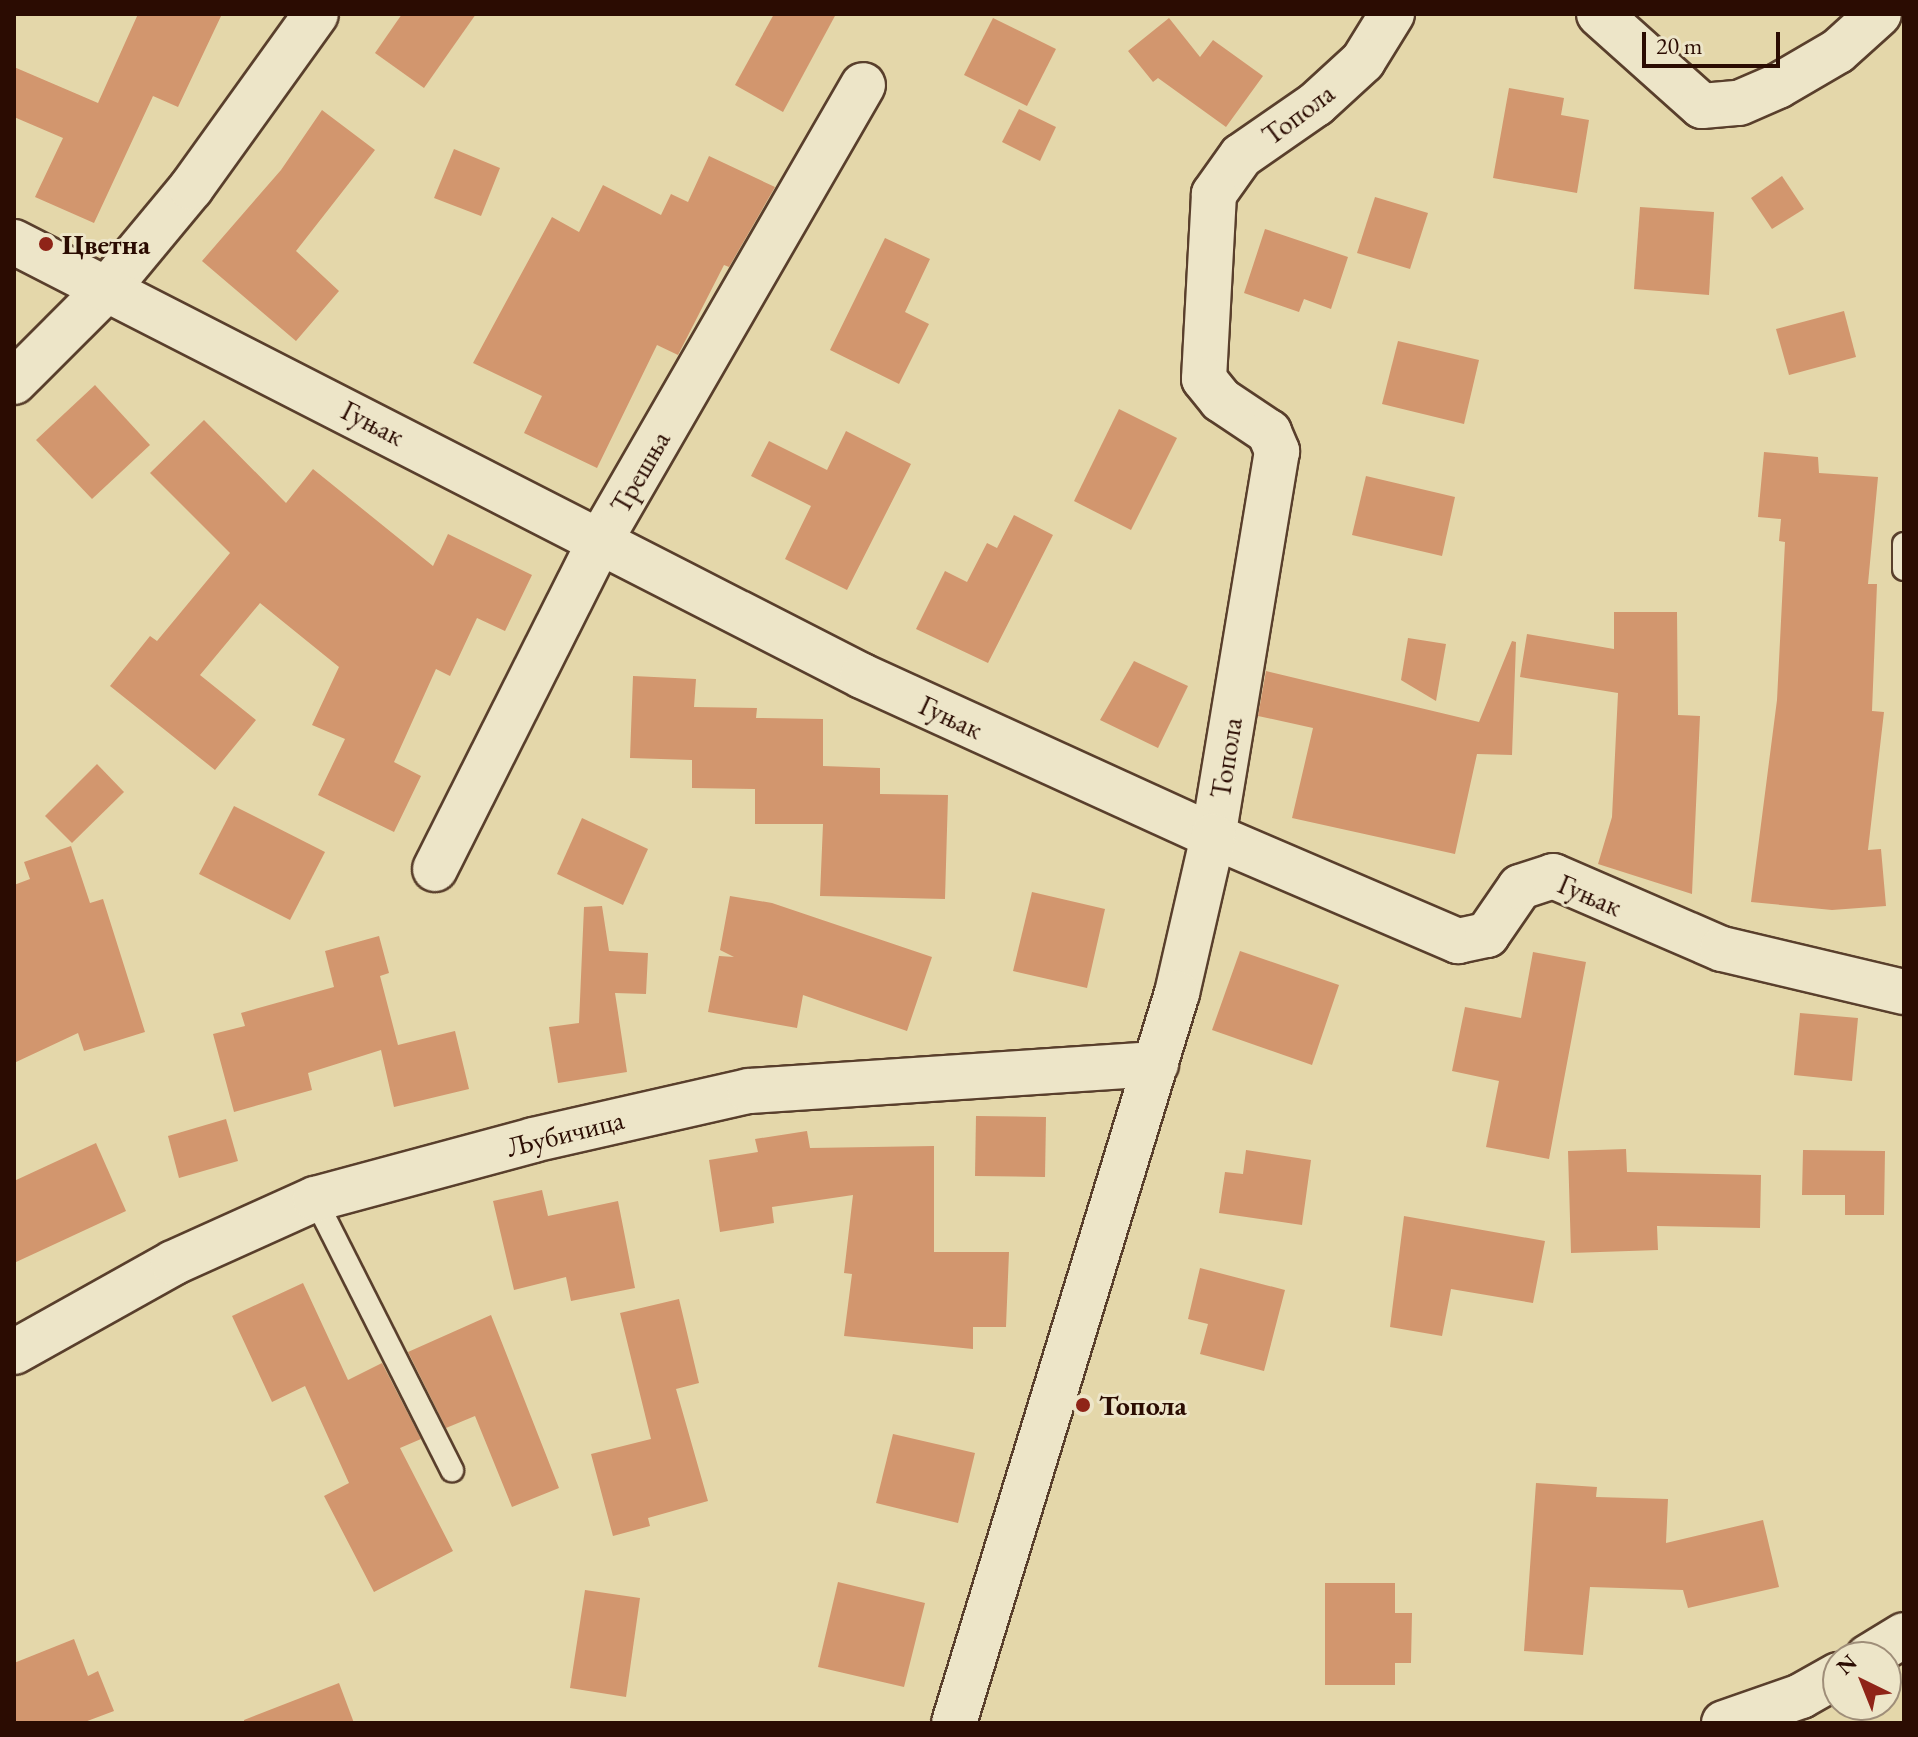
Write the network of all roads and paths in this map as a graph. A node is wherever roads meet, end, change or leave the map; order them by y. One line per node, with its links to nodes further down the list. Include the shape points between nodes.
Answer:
1 (316, 14): 7 (street, via 191,188)
2 (1392, 14): 12 (street, Топола, via 1363,61 1316,104 1241,156 1214,194 1204,379 1221,400 1269,432 1277,451)
3 (1599, 14): 4 (street, via 1702,106 1739,103 1778,86 1838,51)
4 (1879, 14)
5 (863, 85): 9 (street, Трешња)
6 (14, 242): 7 (street, Гуњак)
7 (108, 288): 8 (street); 9 (street, Гуњак)
8 (14, 382)
9 (601, 539): 12 (street, Гуњак, via 862,676); 13 (street, Трешња)
10 (1904, 544): 11 (lane)
11 (1904, 569)
12 (1213, 836): 14 (street, Гуњак, via 1458,941 1487,935 1520,887 1553,876 1722,949); 15 (street, Топола)
13 (435, 869)
14 (1904, 992)
15 (1156, 1064): 16 (street, Љубичица, via 749,1091 533,1140); 20 (street, Топола)
16 (315, 1199): 17 (street, Љубичица, via 173,1263); 18 (lane)
17 (14, 1352)
18 (452, 1470)
19 (1822, 1683): 21 (street, via 1781,1705)
20 (954, 1723)
21 (1724, 1723)

